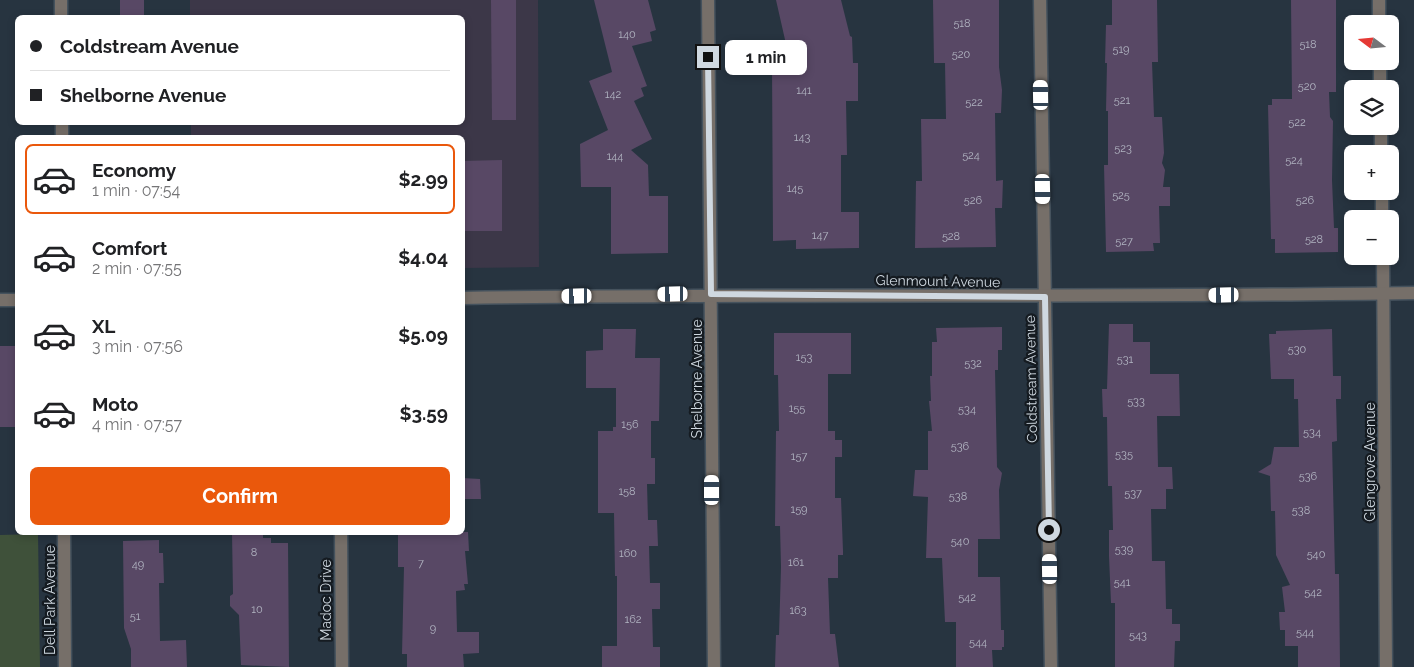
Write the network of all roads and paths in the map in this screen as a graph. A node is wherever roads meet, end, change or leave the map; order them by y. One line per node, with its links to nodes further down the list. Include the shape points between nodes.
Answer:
1 (61, 0): 5 (street)
2 (708, 0): 10 (street, Shelborne Avenue)
3 (1040, 0): 11 (street, Coldstream Avenue)
4 (1378, 0): 6 (street)
5 (61, 15)
6 (1379, 15)
7 (1383, 265): 8 (street, Glengrove Avenue)
8 (1384, 293): 9 (street, Glenmount Avenue); 11 (street, Glenmount Avenue); 21 (street, Glengrove Avenue)
9 (1414, 293)
10 (711, 294): 11 (street, Glenmount Avenue); 12 (street, Glenmount Avenue); 19 (street, Shelborne Avenue)
11 (1045, 297): 20 (street, Coldstream Avenue)
12 (465, 298)
13 (0, 300): 14 (street)
14 (15, 300)
15 (64, 535): 17 (street, Dell Park Avenue)
16 (341, 535): 18 (street, Madoc Drive)
17 (65, 667)
18 (342, 667)
19 (714, 667)
20 (1051, 667)
21 (1386, 667)

